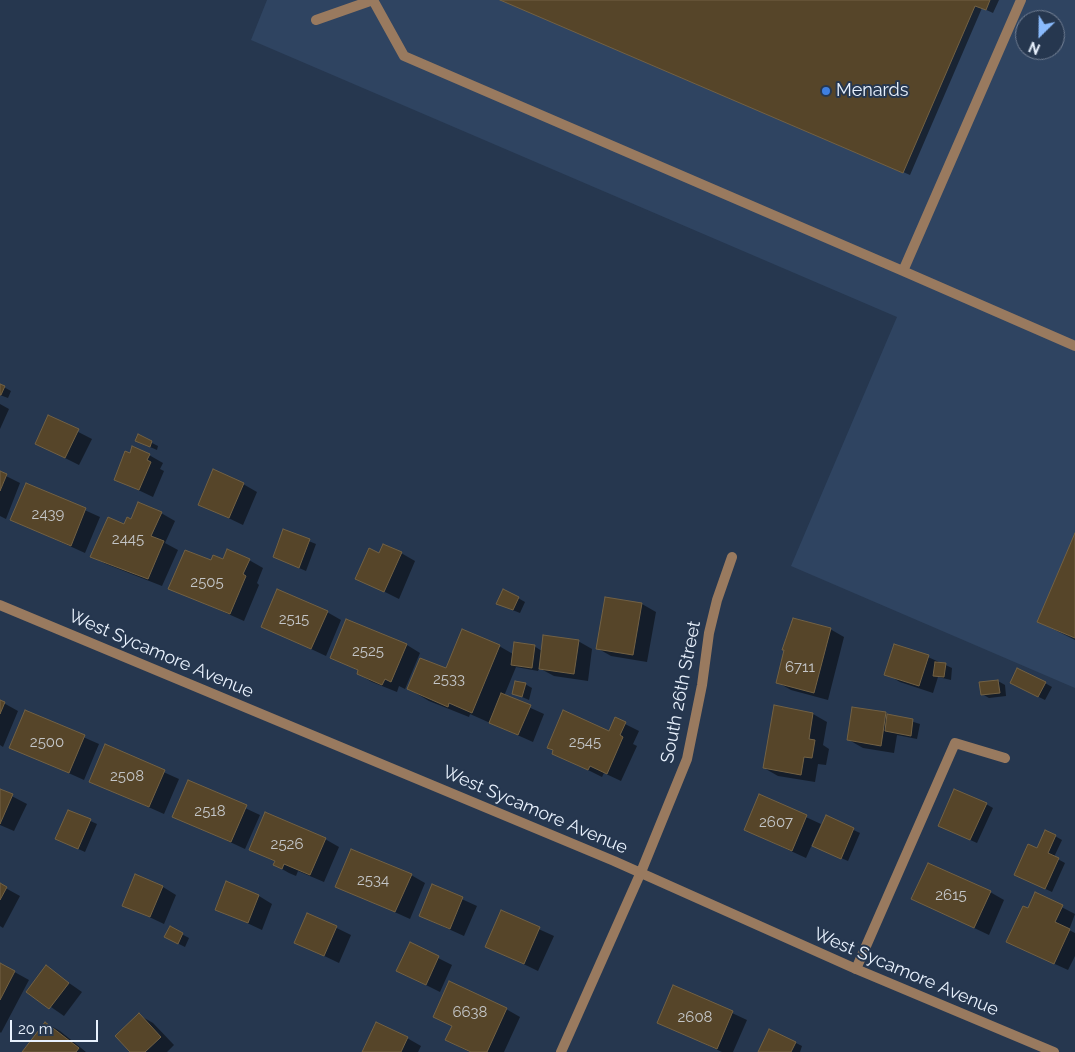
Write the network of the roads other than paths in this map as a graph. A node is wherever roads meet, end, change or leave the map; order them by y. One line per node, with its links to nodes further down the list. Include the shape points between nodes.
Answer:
1 (373, 0): 3 (street); 4 (street, via 404,56)
2 (1020, 0): 4 (street)
3 (316, 20)
4 (903, 271): 5 (street)
5 (1075, 346)
6 (732, 557): 9 (street, South 26th Street, via 709,633 687,759)
7 (0, 605): 9 (street, West Sycamore Avenue)
8 (1005, 758): 10 (street, via 955,743)
9 (641, 872): 10 (street, West Sycamore Avenue); 11 (street, South 26th Street)
10 (856, 969): 12 (street, West Sycamore Avenue)
11 (560, 1052)
12 (1054, 1052)

